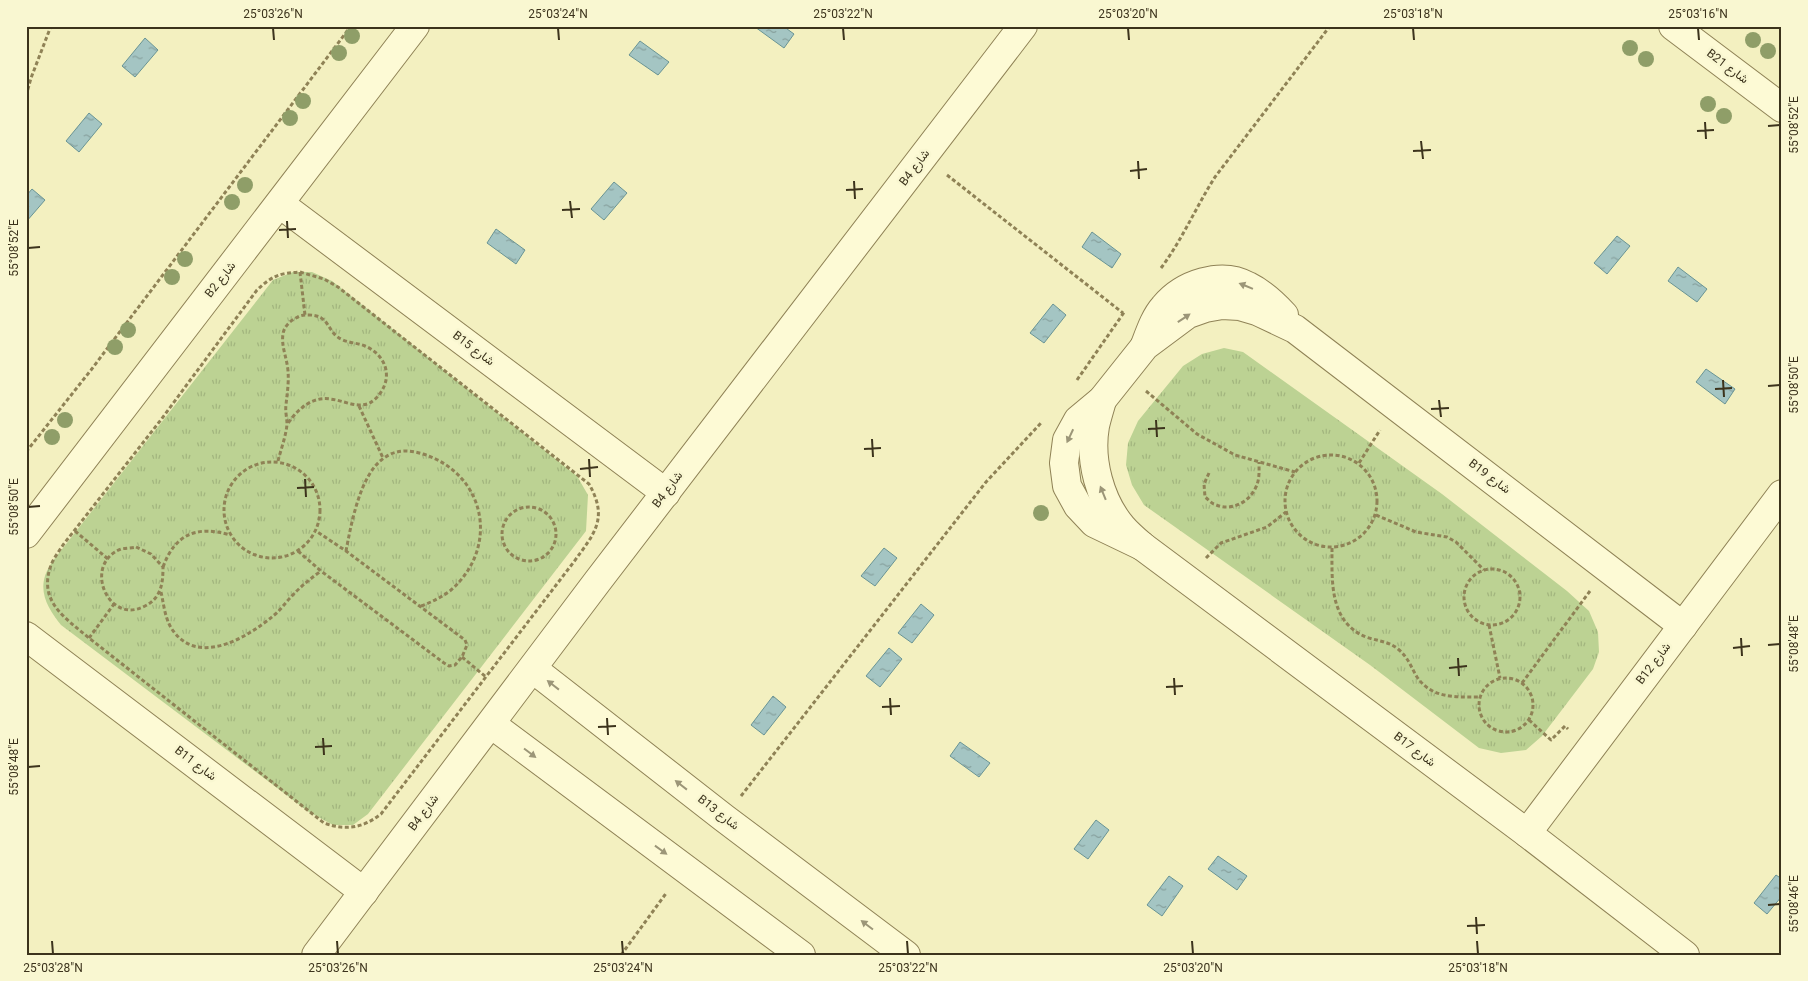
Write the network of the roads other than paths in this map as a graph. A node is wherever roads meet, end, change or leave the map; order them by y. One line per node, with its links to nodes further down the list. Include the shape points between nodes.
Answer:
1 (415, 26): 5 (street, B2 شارع)
2 (1023, 26): 7 (street, B4 شارع)
3 (1673, 26): 4 (street, B21 شارع)
4 (1782, 108)
5 (280, 204): 7 (street, B15 شارع); 9 (street, B2 شارع)
6 (1102, 400): 10 (street, B19 شارع, via 1145,346 1188,314 1222,305 1257,311 1295,329); 14 (street, B17 شارع, via 1078,420 1067,440 1064,463 1067,486 1078,506 1094,523 1142,546)
7 (666, 493): 12 (street, B4 شارع)
8 (1782, 494): 10 (street, B12 شارع)
9 (26, 534)
10 (1683, 626): 14 (street, B12 شارع)
11 (26, 636): 15 (street, B11 شارع)
12 (533, 669): 13 (street, B4 شارع); 18 (street, B13 شارع, one-way to 12)
13 (491, 724): 15 (street, B4 شارع); 17 (street, one-way to 17)
14 (1527, 834): 19 (street, B17 شارع)
15 (364, 892): 16 (street, B4 شارع)
16 (316, 955)
17 (801, 955)
18 (906, 955)
19 (1685, 955)

